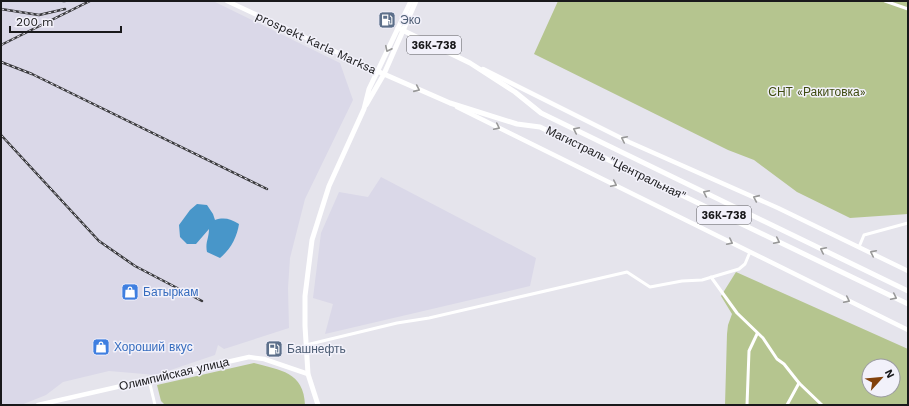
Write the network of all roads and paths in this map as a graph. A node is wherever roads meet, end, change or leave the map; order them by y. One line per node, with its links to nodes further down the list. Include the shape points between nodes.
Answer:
1 (227, 1): 9 (main road, prospekt Karla Marksa)
2 (411, 1): 6 (main road)
3 (416, 1): 7 (main road)
4 (885, 1): 5 (street)
5 (908, 8)
6 (398, 28): 7 (main road, 36К-738); 9 (main road, one-way to 9)
7 (404, 30): 8 (main road, 36К-738); 10 (main road)
8 (470, 63): 14 (main road, one-way to 8, via 628,142); 18 (main road, Магистраль "Центральная" / 36К-738, one-way to 8, via 541,113 515,92)
9 (377, 71): 10 (main road, prospekt Karla Marksa); 12 (main road)
10 (384, 74): 11 (main road, 36К-738, one-way to 11); 12 (main road)
11 (450, 104): 15 (main road, one-way to 15); 19 (main road, Магистраль "Центральная" / 36К-738, one-way to 19, via 518,124 540,126)
12 (364, 109): 22 (main road, via 329,186 312,240 305,296)
13 (908, 223): 14 (street, via 864,235)
14 (859, 246): 16 (main road, one-way to 14)
15 (750, 252): 17 (street, via 745,264 739,269); 20 (main road, one-way to 20)
16 (908, 271)
17 (711, 277): 21 (street, via 737,313); 22 (street, via 650,287 627,272)
18 (908, 292)
19 (908, 304)
20 (908, 330)
21 (757, 334): 25 (street); 29 (street, via 749,351)
22 (306, 345): 23 (main road)
23 (308, 374): 24 (main road, Олимпийская улица, via 264,359 249,357); 28 (main road)
24 (149, 380): 26 (main road, Олимпийская улица); 27 (street)
25 (799, 383): 30 (street); 31 (street)
26 (38, 405)
27 (155, 405)
28 (318, 405)
29 (747, 405)
30 (787, 405)
31 (822, 405)

